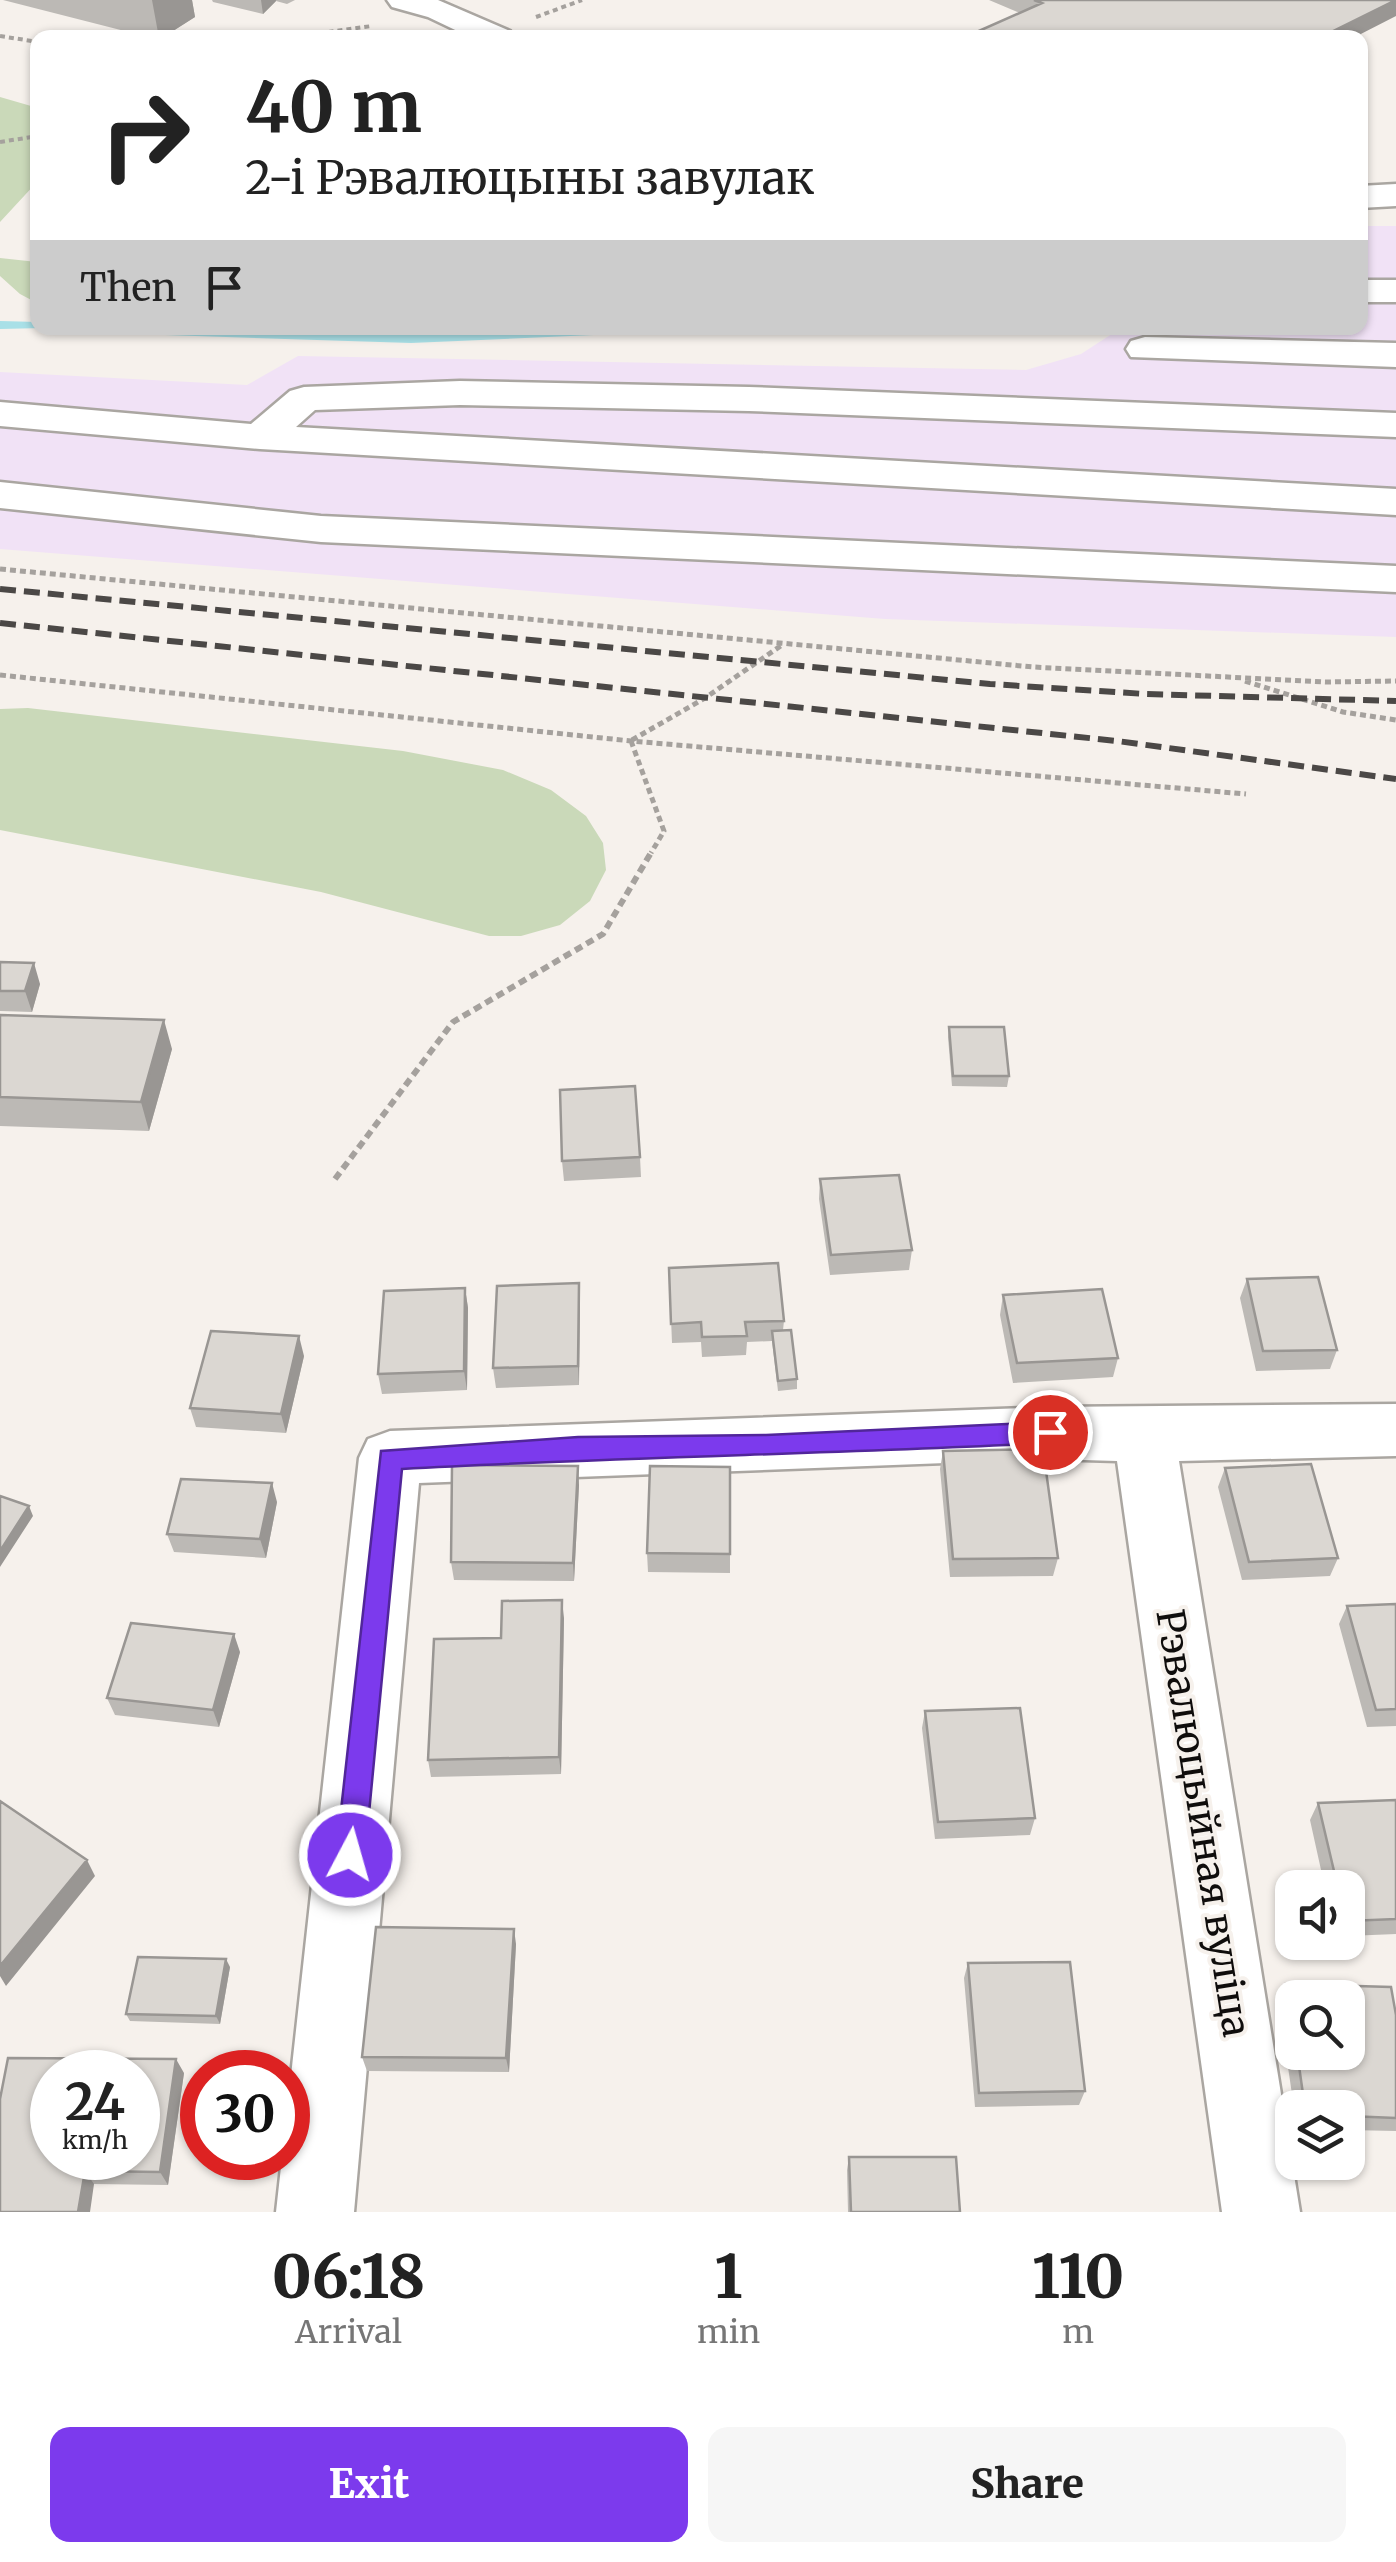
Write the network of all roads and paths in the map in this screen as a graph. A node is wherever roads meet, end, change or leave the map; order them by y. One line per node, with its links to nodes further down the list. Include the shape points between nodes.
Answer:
1 (403, 0): 3 (street)
2 (582, 0): 4 (path)
3 (454, 5): 7 (street)
4 (530, 20)
5 (382, 26): 6 (path)
6 (349, 30)
7 (488, 30)
8 (0, 36): 9 (path)
9 (30, 41)
10 (30, 137): 11 (path)
11 (0, 142)
12 (1396, 195): 13 (street)
13 (1368, 197)
14 (1368, 291): 15 (street)
15 (1396, 292)
16 (1145, 349): 17 (street)
17 (1396, 355)
18 (0, 414): 20 (street)
19 (1396, 424): 20 (street, via 460,393 304,399)
20 (260, 437): 22 (street)
21 (0, 495): 24 (street, via 321,529)
22 (1396, 502)
23 (0, 570): 25 (path)
24 (1396, 579)
25 (783, 644): 27 (path); 30 (path)
26 (0, 676): 30 (path)
27 (1234, 678): 28 (path); 29 (path, via 1343,712)
28 (1396, 681)
29 (1396, 720)
30 (631, 741): 31 (path); 32 (path, via 664,831 603,934 454,1022)
31 (1246, 794)
32 (335, 1179)
33 (1396, 1430): 34 (street)
34 (1144, 1435): 35 (street, via 1050,1432 390,1458); 36 (street, Рэвалюцыйная вуліца)
35 (315, 2212)
36 (1261, 2212)

